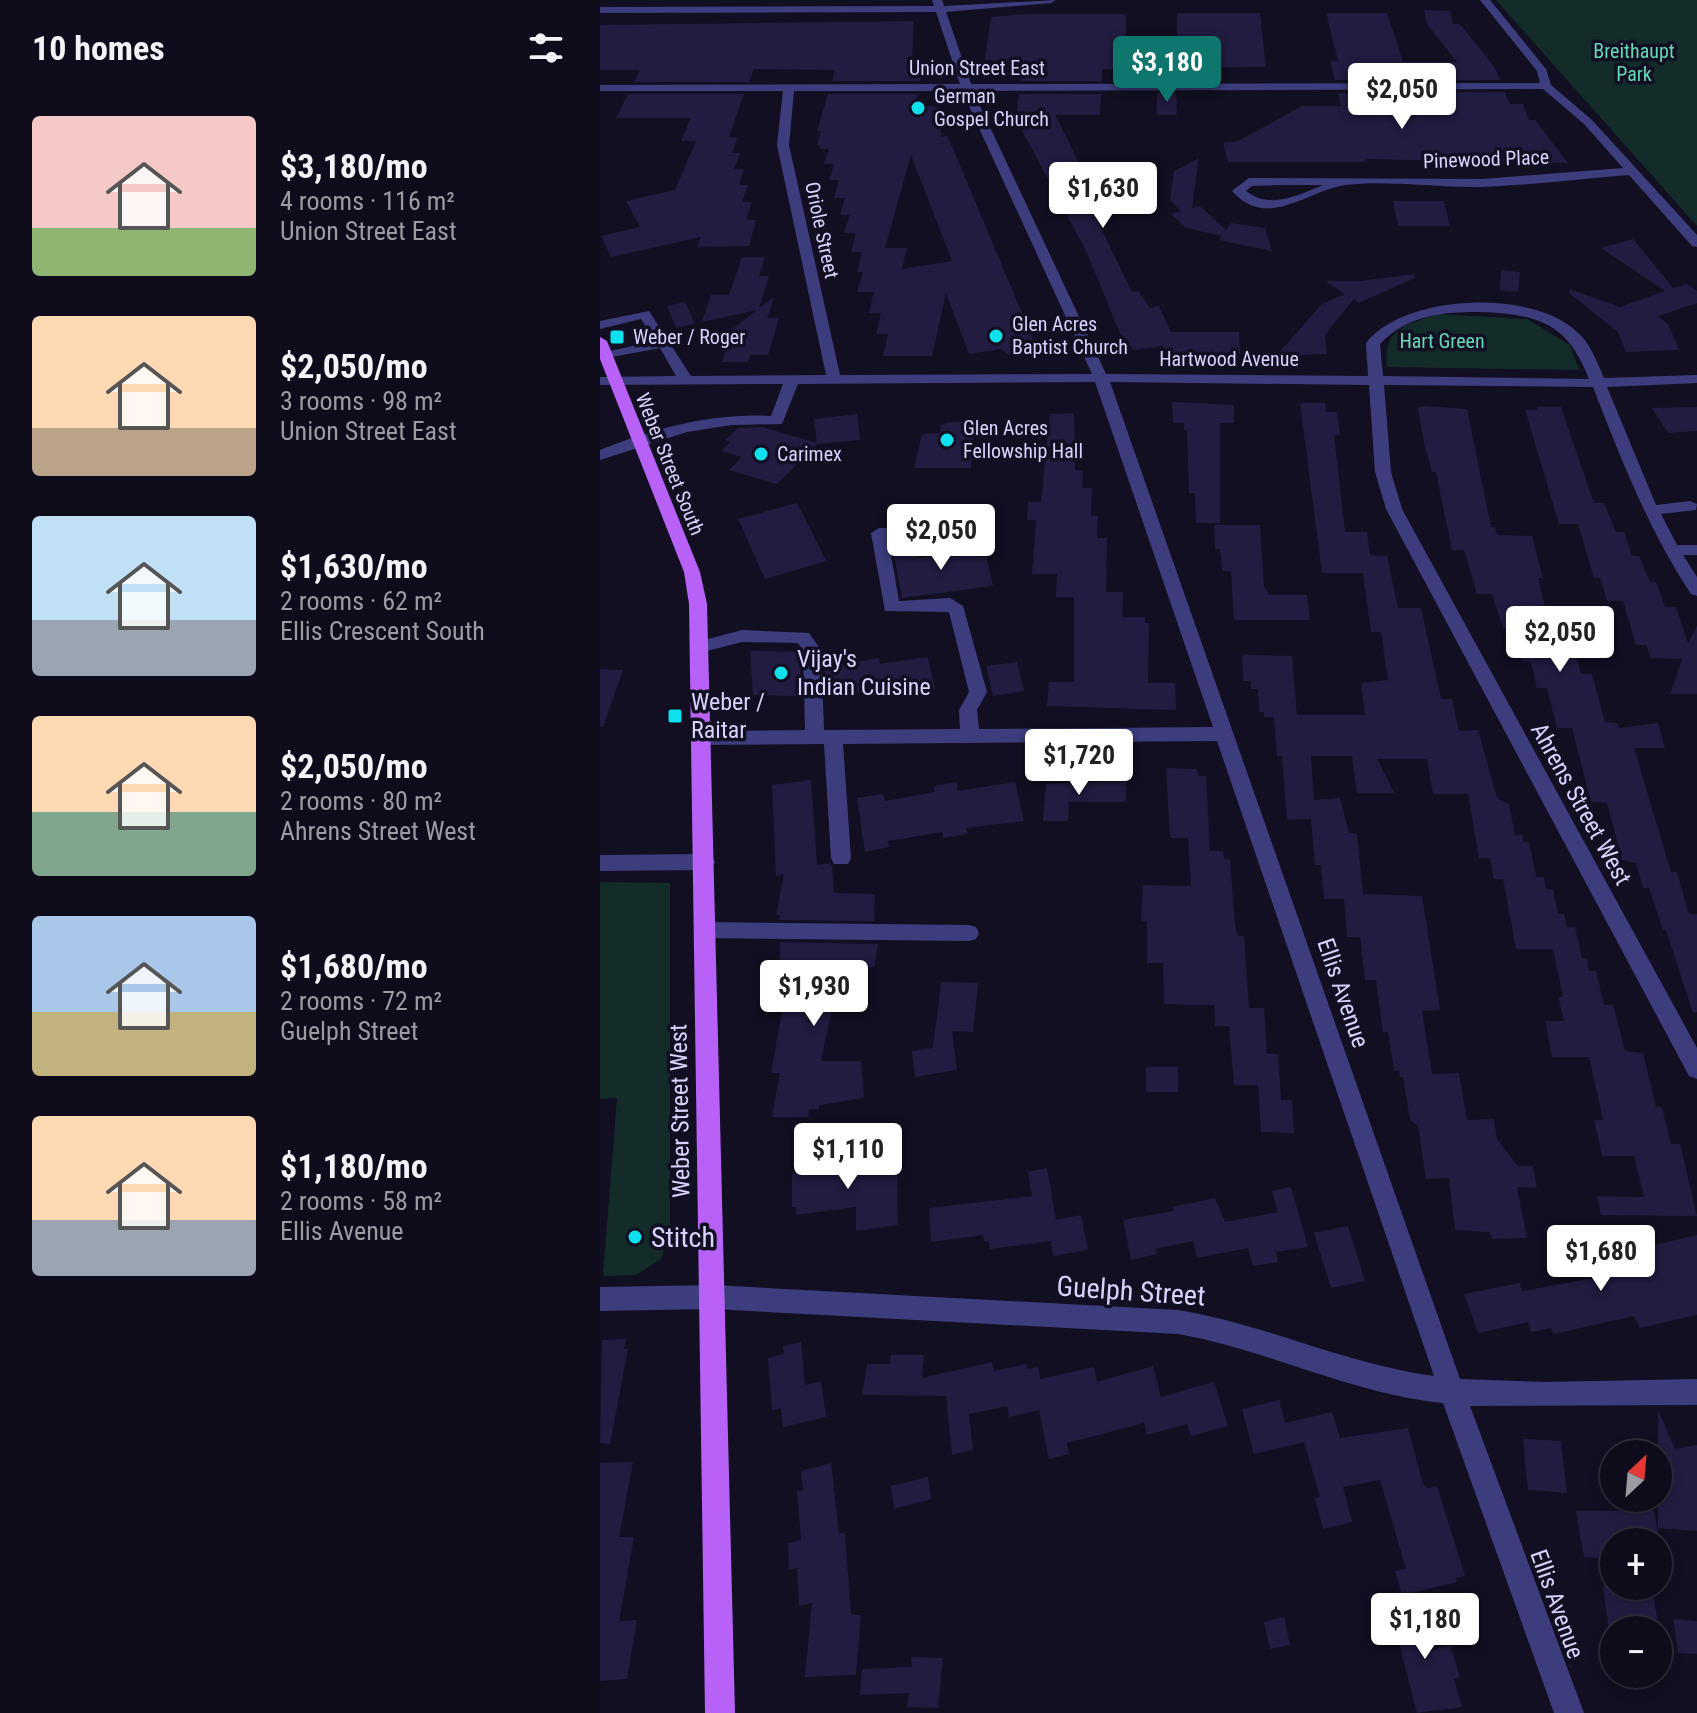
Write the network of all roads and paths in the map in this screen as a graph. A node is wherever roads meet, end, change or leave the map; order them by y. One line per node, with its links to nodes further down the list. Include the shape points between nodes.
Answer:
1 (1051, 0): 3 (street)
2 (1485, 0): 6 (street, via 1542,71)
3 (938, 4): 4 (street); 5 (street, Ellis Avenue)
4 (600, 10)
5 (966, 86): 6 (street, Union Street East); 8 (street, Union Street East); 15 (street, Ellis Avenue, via 1023,219)
6 (1546, 86): 9 (street)
7 (600, 88): 8 (street, Union Street East)
8 (789, 88): 20 (street, Oriole Street, via 783,145)
9 (1633, 171): 10 (street, Pinewood Place, via 1483,183); 11 (street)
10 (1341, 182): 10 (street, Pinewood Place, via 1249,182 1238,191 1247,202 1265,205)
11 (1697, 243)
12 (600, 325): 13 (street, via 644,314)
13 (664, 343): 14 (street); 21 (street)
14 (603, 349): 18 (main road, Weber Street South)
15 (1101, 378): 17 (street, Hartwood Avenue); 20 (street, Hartwood Avenue); 33 (street, Ellis Avenue)
16 (1697, 379): 22 (street, Hartwood Avenue)
17 (1373, 380): 22 (street, Hartwood Avenue); 22 (street, Ahrens Street West, via 1373,343 1386,328 1429,309 1480,307 1525,312 1574,335); 42 (street, Ahrens Street West, via 1383,472 1394,509)
18 (608, 381): 21 (street, Hartwood Avenue); 23 (main road, Weber Street South)
19 (792, 381): 20 (street, Hartwood Avenue); 21 (street, Hartwood Avenue); 23 (street, via 777,421 745,418)
20 (834, 381)
21 (687, 382)
22 (1596, 383): 26 (street, Ahrens Street West)
23 (638, 438): 24 (street); 31 (main road, Weber Street South, via 692,572)
24 (600, 455)
25 (1690, 506): 26 (street)
26 (1652, 510): 28 (street, Ahrens Street West)
27 (977, 533): 34 (street, via 879,533 891,607 950,604 957,610 978,692 968,710)
28 (1672, 550): 29 (street); 30 (street, Ahrens Street West)
29 (1697, 550)
30 (1697, 590)
31 (698, 604): 32 (main road, Weber Street West)
32 (699, 647): 35 (street, via 742,636 803,637 812,650); 36 (main road, Weber Street West)
33 (1226, 734): 34 (street); 46 (street, Ellis Avenue)
34 (970, 736): 35 (street)
35 (824, 737): 36 (street); 37 (street)
36 (700, 738): 38 (main road, Weber Street West)
37 (841, 858)
38 (705, 862): 39 (street); 40 (main road, Weber Street West)
39 (600, 863)
40 (707, 930): 41 (street); 43 (main road, Weber Street West)
41 (969, 933)
42 (1697, 1069)
43 (713, 1297): 44 (street, Guelph Street); 46 (street, Guelph Street, via 1214,1326 1321,1364); 47 (main road, Weber Street West)
44 (600, 1299)
45 (1697, 1392): 46 (street, Guelph Street)
46 (1452, 1393): 48 (street, Ellis Avenue)
47 (720, 1713)
48 (1569, 1713)

